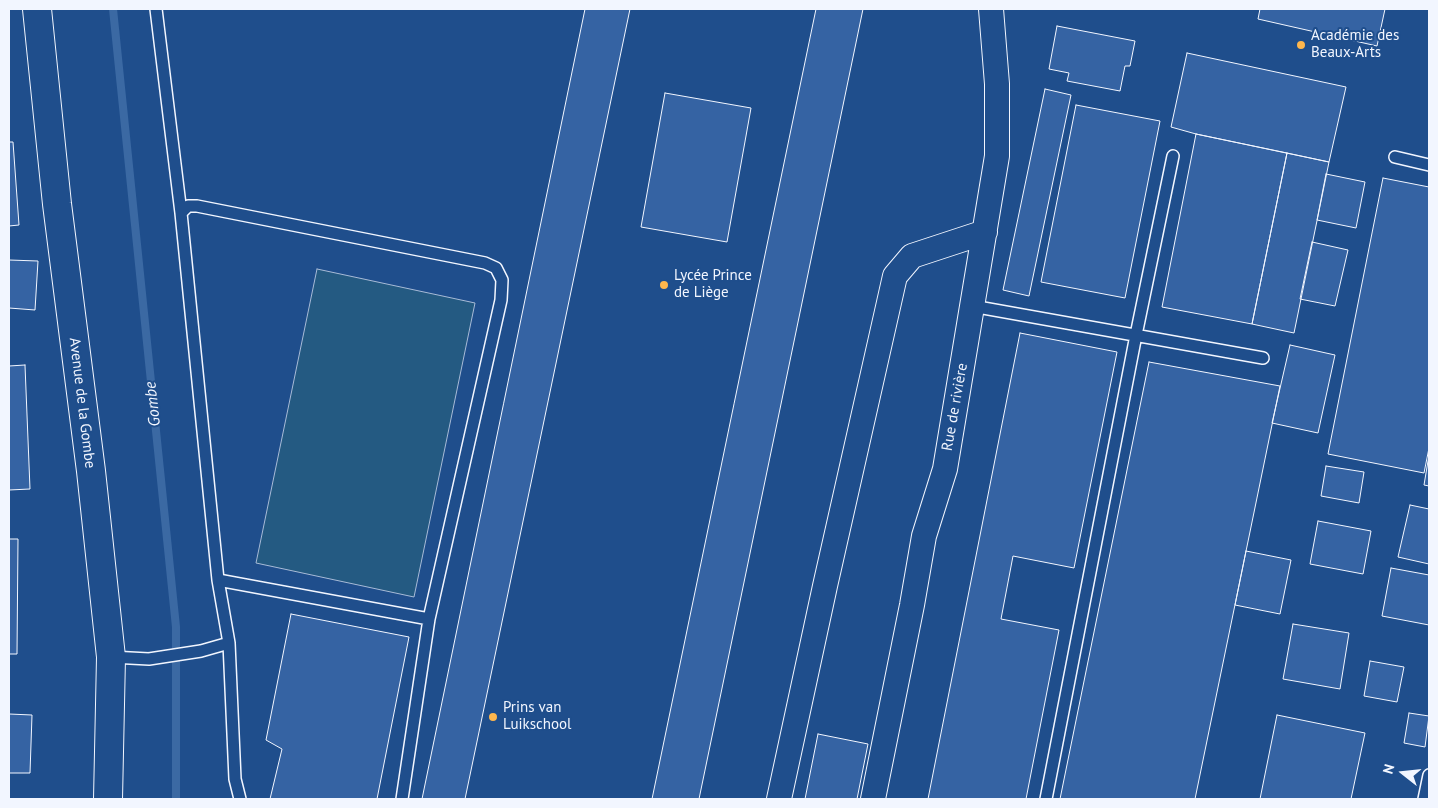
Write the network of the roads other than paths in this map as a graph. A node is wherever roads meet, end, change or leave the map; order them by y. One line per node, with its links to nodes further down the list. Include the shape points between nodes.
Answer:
1 (37, 9): 15 (street, Avenue de la Gombe)
2 (156, 9): 7 (lane)
3 (991, 9): 8 (street, Rue de rivière, via 997,84 997,156)
4 (1173, 156): 10 (lane)
5 (1395, 157): 6 (lane)
6 (1429, 165)
7 (182, 212): 12 (lane); 13 (lane, via 188,206 197,206 485,263 496,268 502,280 501,300)
8 (985, 232): 9 (street, Rue de rivière); 20 (street, via 912,256 895,276)
9 (972, 306): 10 (lane); 21 (street, Rue de rivière, via 945,469 924,536)
10 (1136, 336): 11 (lane); 22 (lane)
11 (1263, 358)
12 (218, 580): 13 (lane); 14 (lane)
13 (429, 619): 19 (lane)
14 (229, 643): 15 (lane, via 149,659); 18 (lane, via 235,779)
15 (110, 657): 17 (street, Avenue de la Gombe)
16 (1429, 775): 23 (lane)
17 (108, 799)
18 (240, 799)
19 (402, 799)
20 (779, 799)
21 (873, 799)
22 (1046, 799)
23 (1424, 799)

